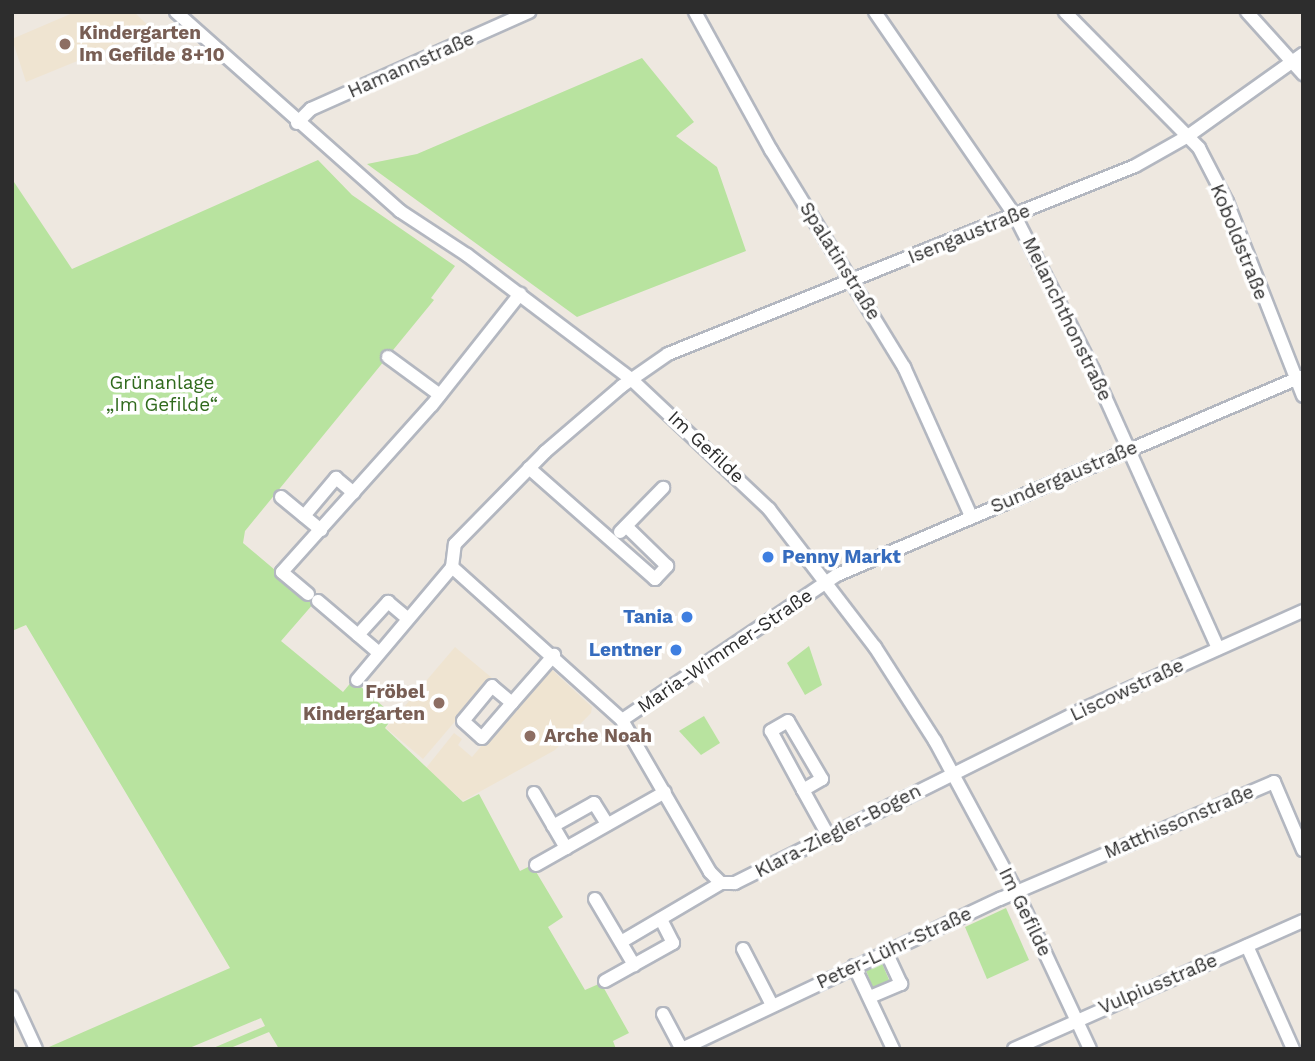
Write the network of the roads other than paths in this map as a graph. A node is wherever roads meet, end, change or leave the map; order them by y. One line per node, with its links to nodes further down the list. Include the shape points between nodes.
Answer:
1 (176, 12): 10 (street, Im Gefilde)
2 (529, 12): 10 (street, Hamannstraße, via 311,109)
3 (695, 12): 13 (street, Spalatinstraße, via 771,150)
4 (875, 12): 12 (street, Melanchthonstraße)
5 (1065, 12): 11 (street, Koboldstraße)
6 (1247, 12): 8 (street)
7 (1303, 54): 8 (street, Isengaustraße)
8 (1291, 62): 9 (street); 11 (street, Isengaustraße)
9 (1303, 74)
10 (297, 123): 14 (street, Im Gefilde, via 400,211)
11 (1188, 136): 12 (street, Isengaustraße, via 1135,166); 16 (street, Koboldstraße, via 1227,202)
12 (1015, 216): 13 (street, Isengaustraße); 20 (street, Melanchthonstraße)
13 (853, 280): 17 (street, Isengaustraße, via 668,354); 26 (street, Spalatinstraße, via 906,373)
14 (520, 294): 17 (street, Im Gefilde); 18 (street)
15 (388, 357): 18 (street)
16 (1299, 378): 19 (street, Koboldstraße); 20 (street, Sundergaustraße)
17 (631, 379): 21 (street, Isengaustraße); 31 (street, Im Gefilde, via 741,479)
18 (440, 395): 23 (street)
19 (1303, 396)
20 (1130, 449): 26 (street, Sundergaustraße); 35 (street, Melanchthonstraße)
21 (529, 468): 29 (street); 30 (street, via 455,544)
22 (663, 488): 27 (street)
23 (354, 493): 25 (street, via 336,478); 28 (street)
24 (281, 497): 25 (street)
25 (304, 516): 28 (street)
26 (971, 516): 31 (street, Sundergaustraße)
27 (626, 526): 29 (street); 29 (street, via 667,566 655,579)
28 (321, 530): 34 (street, via 282,572)
29 (613, 540)
30 (452, 567): 33 (street); 37 (street)
31 (827, 582): 40 (street, Maria-Wimmer-Straße); 41 (street, Im Gefilde, via 875,647)
32 (1303, 611): 35 (street, Liscowstraße)
33 (407, 618): 34 (street, via 387,602); 36 (street)
34 (358, 635): 36 (street)
35 (1218, 648): 41 (street, Liscowstraße)
36 (379, 653): 38 (street)
37 (554, 655): 39 (street); 40 (street)
38 (357, 680)
39 (512, 703)
40 (622, 720): 43 (street)
41 (953, 773): 47 (street, Klara-Ziegler-Bogen); 52 (street, Im Gefilde)
42 (803, 790): 42 (street, via 771,731 788,721 822,779); 47 (street)
43 (664, 792): 45 (street); 51 (street)
44 (534, 793): 46 (street)
45 (607, 824): 46 (street, via 594,803); 48 (street)
46 (553, 826): 48 (street)
47 (830, 837): 51 (street, Klara-Ziegler-Bogen, via 735,883)
48 (566, 848): 50 (street)
49 (1303, 849): 52 (street, Matthissonstraße, via 1273,782)
50 (536, 865)
51 (721, 883): 54 (street, Klara-Ziegler-Bogen)
52 (1016, 891): 59 (street, Peter-Lühr-Straße); 67 (street, Im Gefilde)
53 (595, 899): 56 (street)
54 (661, 919): 56 (street, Klara-Ziegler-Bogen); 60 (street, via 673,943)
55 (1303, 921): 57 (street, Vulpiusstraße)
56 (621, 942): 60 (street)
57 (1247, 946): 67 (street, Vulpiusstraße); 74 (street)
58 (743, 949): 65 (street)
59 (886, 952): 61 (street, Peter-Lühr-Straße); 64 (street, via 901,984)
60 (634, 965): 62 (street)
61 (854, 966): 64 (street); 65 (street, Peter-Lühr-Straße)
62 (606, 981)
63 (12, 997): 69 (street)
64 (870, 998): 71 (street)
65 (772, 1005): 68 (street, Peter-Lühr-Straße)
66 (663, 1014): 70 (street)
67 (1076, 1020): 72 (street, Vulpiusstraße); 73 (street, Im Gefilde)
68 (708, 1044): 70 (street, Peter-Lühr-Straße)
69 (36, 1049)
70 (682, 1049)
71 (893, 1049)
72 (1014, 1049)
73 (1090, 1049)
74 (1293, 1049)

